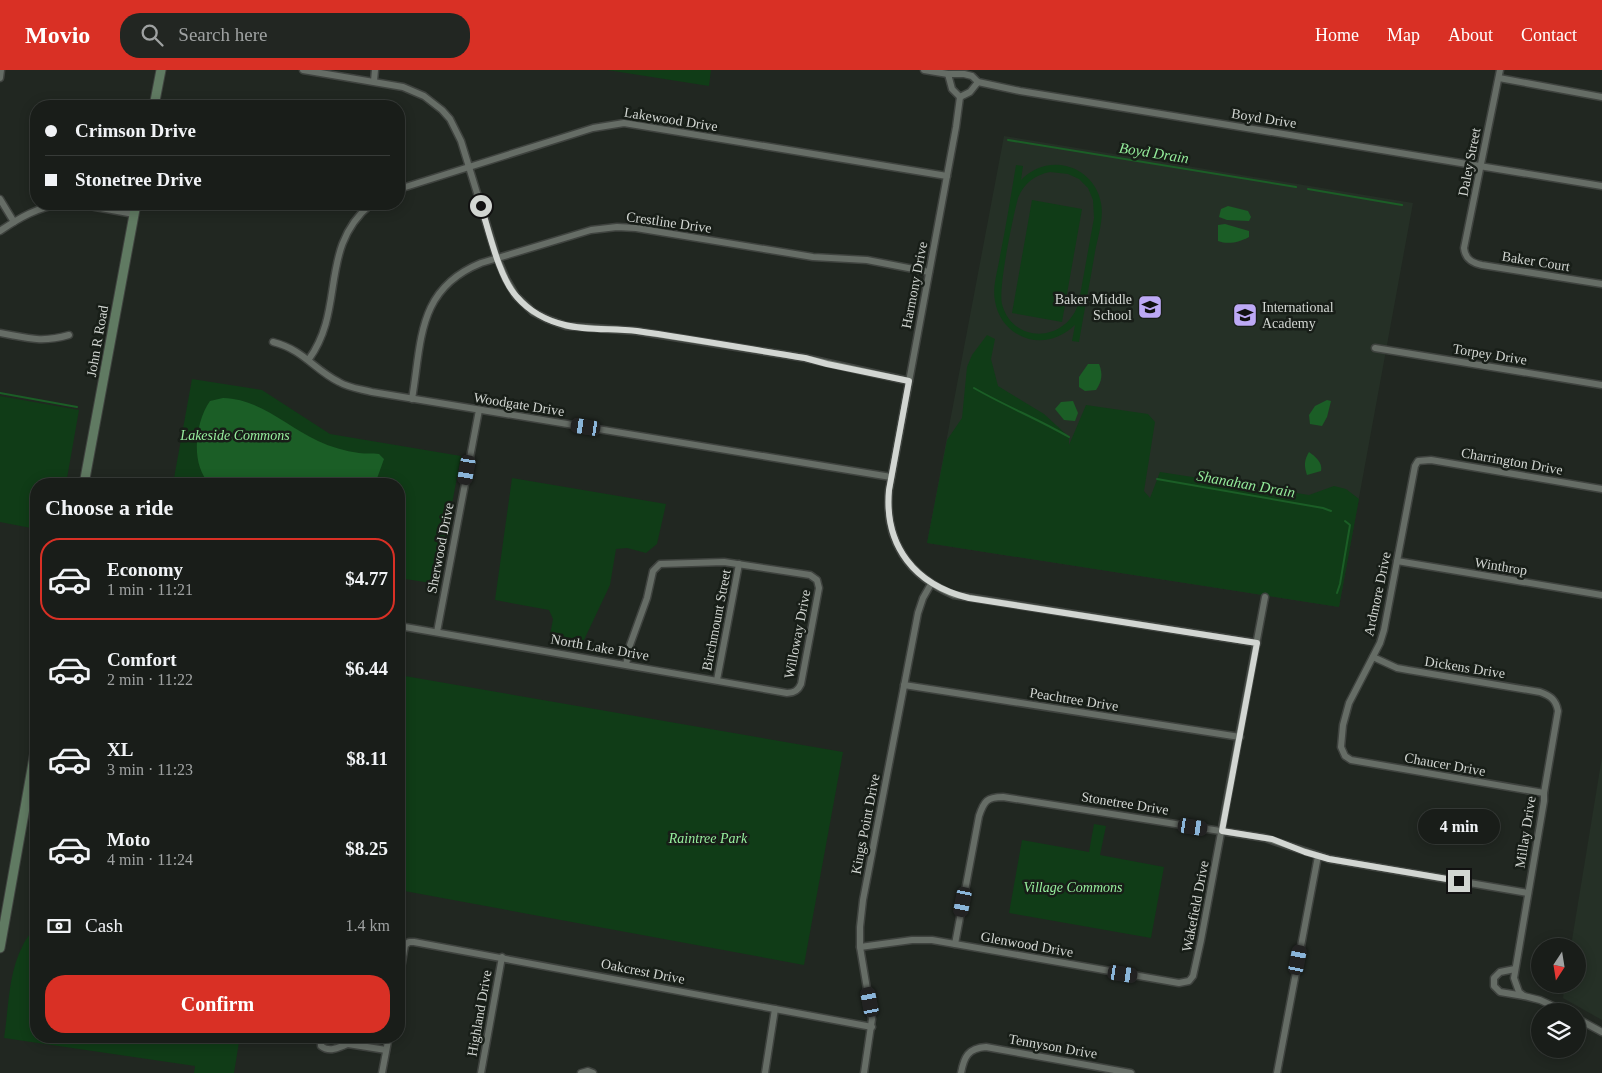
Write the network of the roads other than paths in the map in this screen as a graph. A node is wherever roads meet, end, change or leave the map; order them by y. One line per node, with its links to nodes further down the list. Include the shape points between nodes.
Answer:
1 (2, 70): 8 (street)
2 (161, 70): 14 (main road)
3 (303, 70): 10 (street)
4 (375, 70): 10 (street)
5 (924, 70): 7 (street, Boyd Drive)
6 (1500, 70): 9 (street, Daley Street)
7 (948, 74): 11 (street, Boyd Drive, via 972,76); 12 (street, via 952,89)
8 (0, 78)
9 (1499, 78): 13 (street); 15 (street, Daley Street)
10 (374, 81): 16 (street, via 411,89 435,104 456,130)
11 (978, 82): 12 (street, via 970,92); 15 (street, Boyd Drive)
12 (960, 97): 17 (street, Harmony Drive)
13 (1602, 97)
14 (155, 100)
15 (1481, 166): 18 (street, Boyd Drive); 29 (street, Daley Street, via 1464,248)
16 (469, 167): 17 (street, Lakewood Drive, via 601,126 624,123); 19 (street, Lakewood Drive); 28 (street)
17 (947, 176): 30 (street, Harmony Drive)
18 (1602, 186)
19 (405, 187)
20 (0, 199): 26 (street)
21 (36, 210): 26 (street)
22 (112, 210): 25 (street)
23 (135, 210): 25 (main road, John R Road)
24 (365, 210): 36 (street, via 356,219 339,251 325,329)
25 (134, 214): 43 (main road, John R Road)
26 (14, 222): 27 (street)
27 (0, 231)
28 (497, 258): 30 (street, Crestline Drive, via 591,230 626,227 813,257 867,260); 37 (street, via 516,296 533,312 566,326 636,331 805,358); 39 (street, Crestline Drive, via 455,276 434,300 423,330)
29 (1468, 258): 31 (street, Baker Court, via 1482,265)
30 (929, 272): 37 (street, Harmony Drive)
31 (1602, 284)
32 (0, 334): 33 (street, via 43,340)
33 (69, 335)
34 (273, 342): 36 (street, Woodgate Drive)
35 (1375, 348): 38 (street, Torpey Drive)
36 (309, 359): 39 (street, Woodgate Drive, via 346,386)
37 (909, 381): 42 (street, Harmony Drive)
38 (1602, 385)
39 (412, 399): 40 (street, Woodgate Drive)
40 (479, 410): 42 (street, Woodgate Drive); 51 (street, Sherwood Drive)
41 (1418, 461): 44 (street, Charrington Drive, via 1431,460); 45 (street, Ardmore Drive, via 1414,466)
42 (891, 477): 47 (street, Harmony Drive, via 888,516 895,541 918,574)
43 (85, 478)
44 (1602, 489)
45 (1397, 561): 48 (street, Winthrop); 53 (street, Ardmore Drive, via 1384,630)
46 (739, 564): 54 (street, via 660,564 653,571 648,598); 55 (street, Birchmount Street); 57 (street, Willoway Drive, via 810,575 818,580 801,684)
47 (931, 584): 52 (street, Harmony Drive, via 969,598); 56 (street, Kings Point Drive, via 920,608)
48 (1602, 595)
49 (1265, 597): 52 (street, Wakefield Drive)
50 (405, 627): 51 (street, North Lake Drive)
51 (437, 632): 54 (street, North Lake Drive)
52 (1257, 643): 59 (street, Wakefield Drive)
53 (1373, 657): 58 (street, Dickens Drive, via 1397,668 1540,692); 60 (street, Ardmore Drive, via 1354,691 1346,714 1341,740)
54 (626, 664): 55 (street, North Lake Drive)
55 (717, 680): 57 (street, North Lake Drive, via 787,693)
56 (904, 685): 59 (street, Peachtree Drive); 68 (street, Kings Point Drive, via 863,900)
57 (796, 691)
58 (1554, 700): 62 (street, Millay Drive, via 1558,711)
59 (1240, 737): 63 (street, Wakefield Drive)
60 (1345, 756): 62 (street, Chaucer Drive, via 1358,762)
61 (30, 780): 69 (main road)
62 (1544, 793): 65 (street, Millay Drive)
63 (1222, 831): 64 (street, Stonetree Drive, via 1272,839); 66 (street, Stonetree Drive, via 1003,796 989,799 983,804 979,816); 72 (street, Wakefield Drive, via 1195,969)
64 (1318, 856): 65 (street, Stonetree Drive); 91 (street)
65 (1528, 893): 71 (street, Millay Drive)
66 (955, 944): 68 (street, Glenwood Drive, via 912,940); 72 (street, Glenwood Drive, via 1179,983)
67 (405, 947): 70 (street, Oakcrest Drive, via 409,942 420,942)
68 (860, 947): 77 (street, Kings Point Drive)
69 (0, 948)
70 (502, 957): 75 (street, Oakcrest Drive); 84 (street, Highland Drive)
71 (1515, 970): 73 (street, Millay Drive, via 1515,986); 73 (street, via 1500,972 1494,978 1494,986 1500,992)
72 (1189, 982)
73 (1524, 996): 74 (street)
74 (1547, 1003)
75 (775, 1009): 77 (street, Oakcrest Drive); 87 (street)
76 (1586, 1023): 78 (street)
77 (872, 1027): 88 (street, Kings Point Drive)
78 (1602, 1032)
79 (321, 1043): 81 (street, via 328,1050)
80 (388, 1043): 82 (street)
81 (348, 1044): 82 (street)
82 (386, 1050): 83 (street)
83 (382, 1073)
84 (481, 1073)
85 (581, 1073): 86 (street)
86 (593, 1073)
87 (764, 1073)
88 (864, 1073)
89 (961, 1073): 90 (street, Tennyson Drive, via 965,1057 971,1050 986,1047)
90 (1131, 1073)
91 (1277, 1073)

